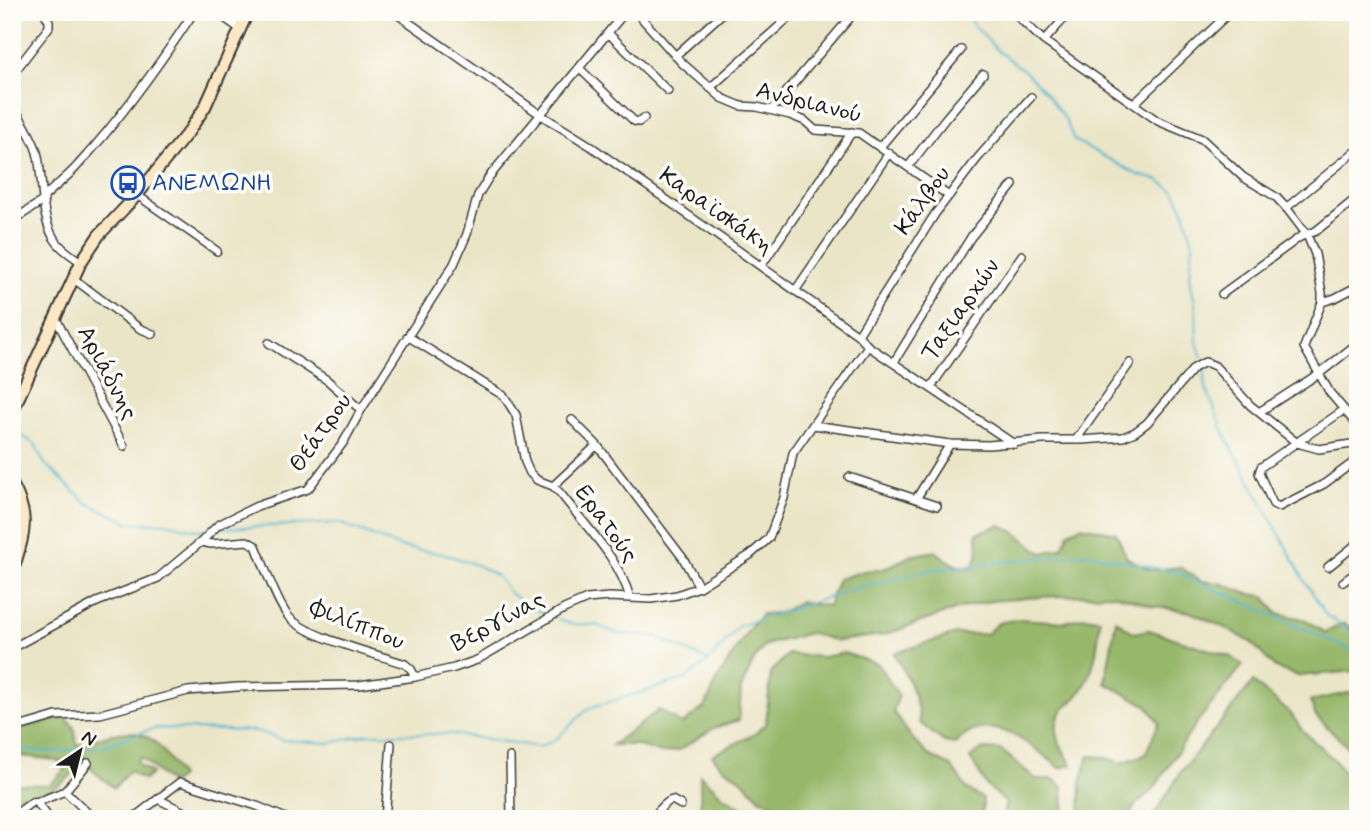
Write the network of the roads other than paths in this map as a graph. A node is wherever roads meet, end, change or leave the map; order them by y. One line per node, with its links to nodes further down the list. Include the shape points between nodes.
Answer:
1 (44, 12): 21 (street, via 49,27)
2 (194, 12): 39 (street, via 153,74 78,166)
3 (216, 12): 14 (street)
4 (248, 12): 14 (street)
5 (394, 12): 28 (street, Καραϊσκάκη)
6 (625, 12): 15 (street, Θεάτρου)
7 (636, 12): 18 (street, Ανδριανού)
8 (724, 12): 18 (street)
9 (795, 12): 22 (street)
10 (855, 12): 27 (street)
11 (1013, 12): 16 (street)
12 (1070, 12): 16 (street)
13 (1230, 12): 25 (street)
14 (240, 29): 36 (street, via 205,107)
15 (609, 34): 19 (street, Θεάτρου); 23 (street)
16 (1044, 41): 25 (street)
17 (961, 50): 31 (street)
18 (675, 56): 22 (street, Ανδριανού)
19 (579, 68): 28 (street, Θεάτρου); 29 (street, via 634,121)
20 (983, 74): 34 (street)
21 (12, 75)
22 (710, 88): 27 (street, Ανδριανού, via 741,106)
23 (668, 91)
24 (1031, 97): 37 (street, Κάλβου)
25 (1134, 103): 40 (street, via 1158,121 1202,139 1242,177)
26 (12, 104): 39 (street, via 37,151)
27 (771, 110): 30 (street, Ανδριανού, via 815,130)
28 (541, 114): 46 (street, Καραϊσκάκη); 55 (street, Θεάτρου, via 478,195 454,264)
29 (644, 118)
30 (852, 132): 31 (street, Ανδριανού); 46 (street)
31 (880, 147): 33 (street, Ανδριανού)
32 (1358, 149): 40 (street)
33 (889, 153): 34 (street, Ανδριανού); 49 (street)
34 (908, 167): 37 (street, Ανδριανού)
35 (1013, 185): 59 (street, via 971,237)
36 (137, 195): 43 (street); 45 (street, via 99,235)
37 (949, 196): 54 (street, Κάλβου)
38 (1358, 197): 42 (street)
39 (44, 199): 41 (street); 45 (street, via 57,243)
40 (1286, 208): 42 (street)
41 (12, 221)
42 (1305, 235): 50 (street); 51 (street, via 1315,254)
43 (217, 251)
44 (1022, 255): 62 (street, Ταξιαρχών)
45 (81, 262): 47 (street)
46 (761, 266): 49 (street, Καραϊσκάκη)
47 (74, 279): 52 (street); 53 (street)
48 (1358, 286): 51 (street)
49 (795, 291): 54 (street, Καραϊσκάκη)
50 (1222, 294)
51 (1322, 302): 61 (street, via 1304,347)
52 (56, 319): 65 (street); 76 (street, Αριάδνης)
53 (153, 334)
54 (858, 335): 58 (street, Καραϊσκάκη)
55 (409, 337): 63 (street, Θεάτρου); 80 (street, Ερατούς, via 504,396 516,415 530,472)
56 (270, 343): 63 (street, via 327,380)
57 (1358, 343): 61 (street)
58 (868, 346): 59 (street, Καραϊσκάκη); 68 (street, Βεργίνας)
59 (894, 362): 62 (street, Καραϊσκάκη)
60 (1129, 363): 70 (street)
61 (1320, 373): 64 (street); 66 (street)
62 (931, 387): 74 (street, Καραϊσκάκη)
63 (361, 410): 85 (street, Θεάτρου, via 309,489 235,516)
64 (1344, 410): 69 (street); 71 (street)
65 (12, 412)
66 (1259, 412): 70 (street, via 1212,363 1203,362 1135,432); 71 (street)
67 (572, 420): 75 (street)
68 (813, 425): 73 (street); 91 (street, Βεργίνας, via 791,458 784,498 769,538)
69 (1358, 426)
70 (1076, 440): 74 (street)
71 (1297, 443): 72 (street, via 1315,449); 77 (street, via 1259,470 1277,507 1324,484)
72 (1358, 443)
73 (950, 444): 74 (street); 81 (street)
74 (1014, 444)
75 (597, 445): 80 (street); 91 (street, via 691,569)
76 (124, 446)
77 (1358, 460)
78 (849, 477): 81 (street)
79 (12, 484): 83 (street, via 23,503)
80 (552, 486): 92 (street, Ερατούς, via 614,562)
81 (916, 499): 82 (street)
82 (936, 506)
83 (25, 524): 84 (street); 89 (street)
84 (12, 528)
85 (201, 542): 93 (street, Θεάτρου, via 158,578 68,616); 94 (street, Φιλίππου, via 252,542 289,617 345,645 405,664)
86 (1358, 542): 87 (street)
87 (1328, 567)
88 (1358, 571): 90 (street)
89 (12, 574)
90 (1343, 582)
91 (699, 587): 92 (street, Βεργίνας, via 677,595)
92 (630, 598): 94 (street, Βεργίνας, via 587,599 477,660)
93 (12, 649)
94 (415, 677): 95 (street, Βεργίνας, via 359,685 188,691 100,714 56,716)
95 (12, 729)
96 (391, 744): 109 (street)
97 (510, 757): 110 (street)
98 (88, 763): 99 (street)
99 (65, 791): 101 (street); 105 (street)
100 (158, 799): 106 (street); 107 (street); 108 (street, via 180,782)
101 (36, 802): 103 (street); 104 (street)
102 (681, 805): 111 (street, via 667,801)
103 (12, 817)
104 (50, 819)
105 (94, 819)
106 (132, 819)
107 (198, 819)
108 (288, 819)
109 (384, 819)
110 (511, 819)
111 (649, 819)

